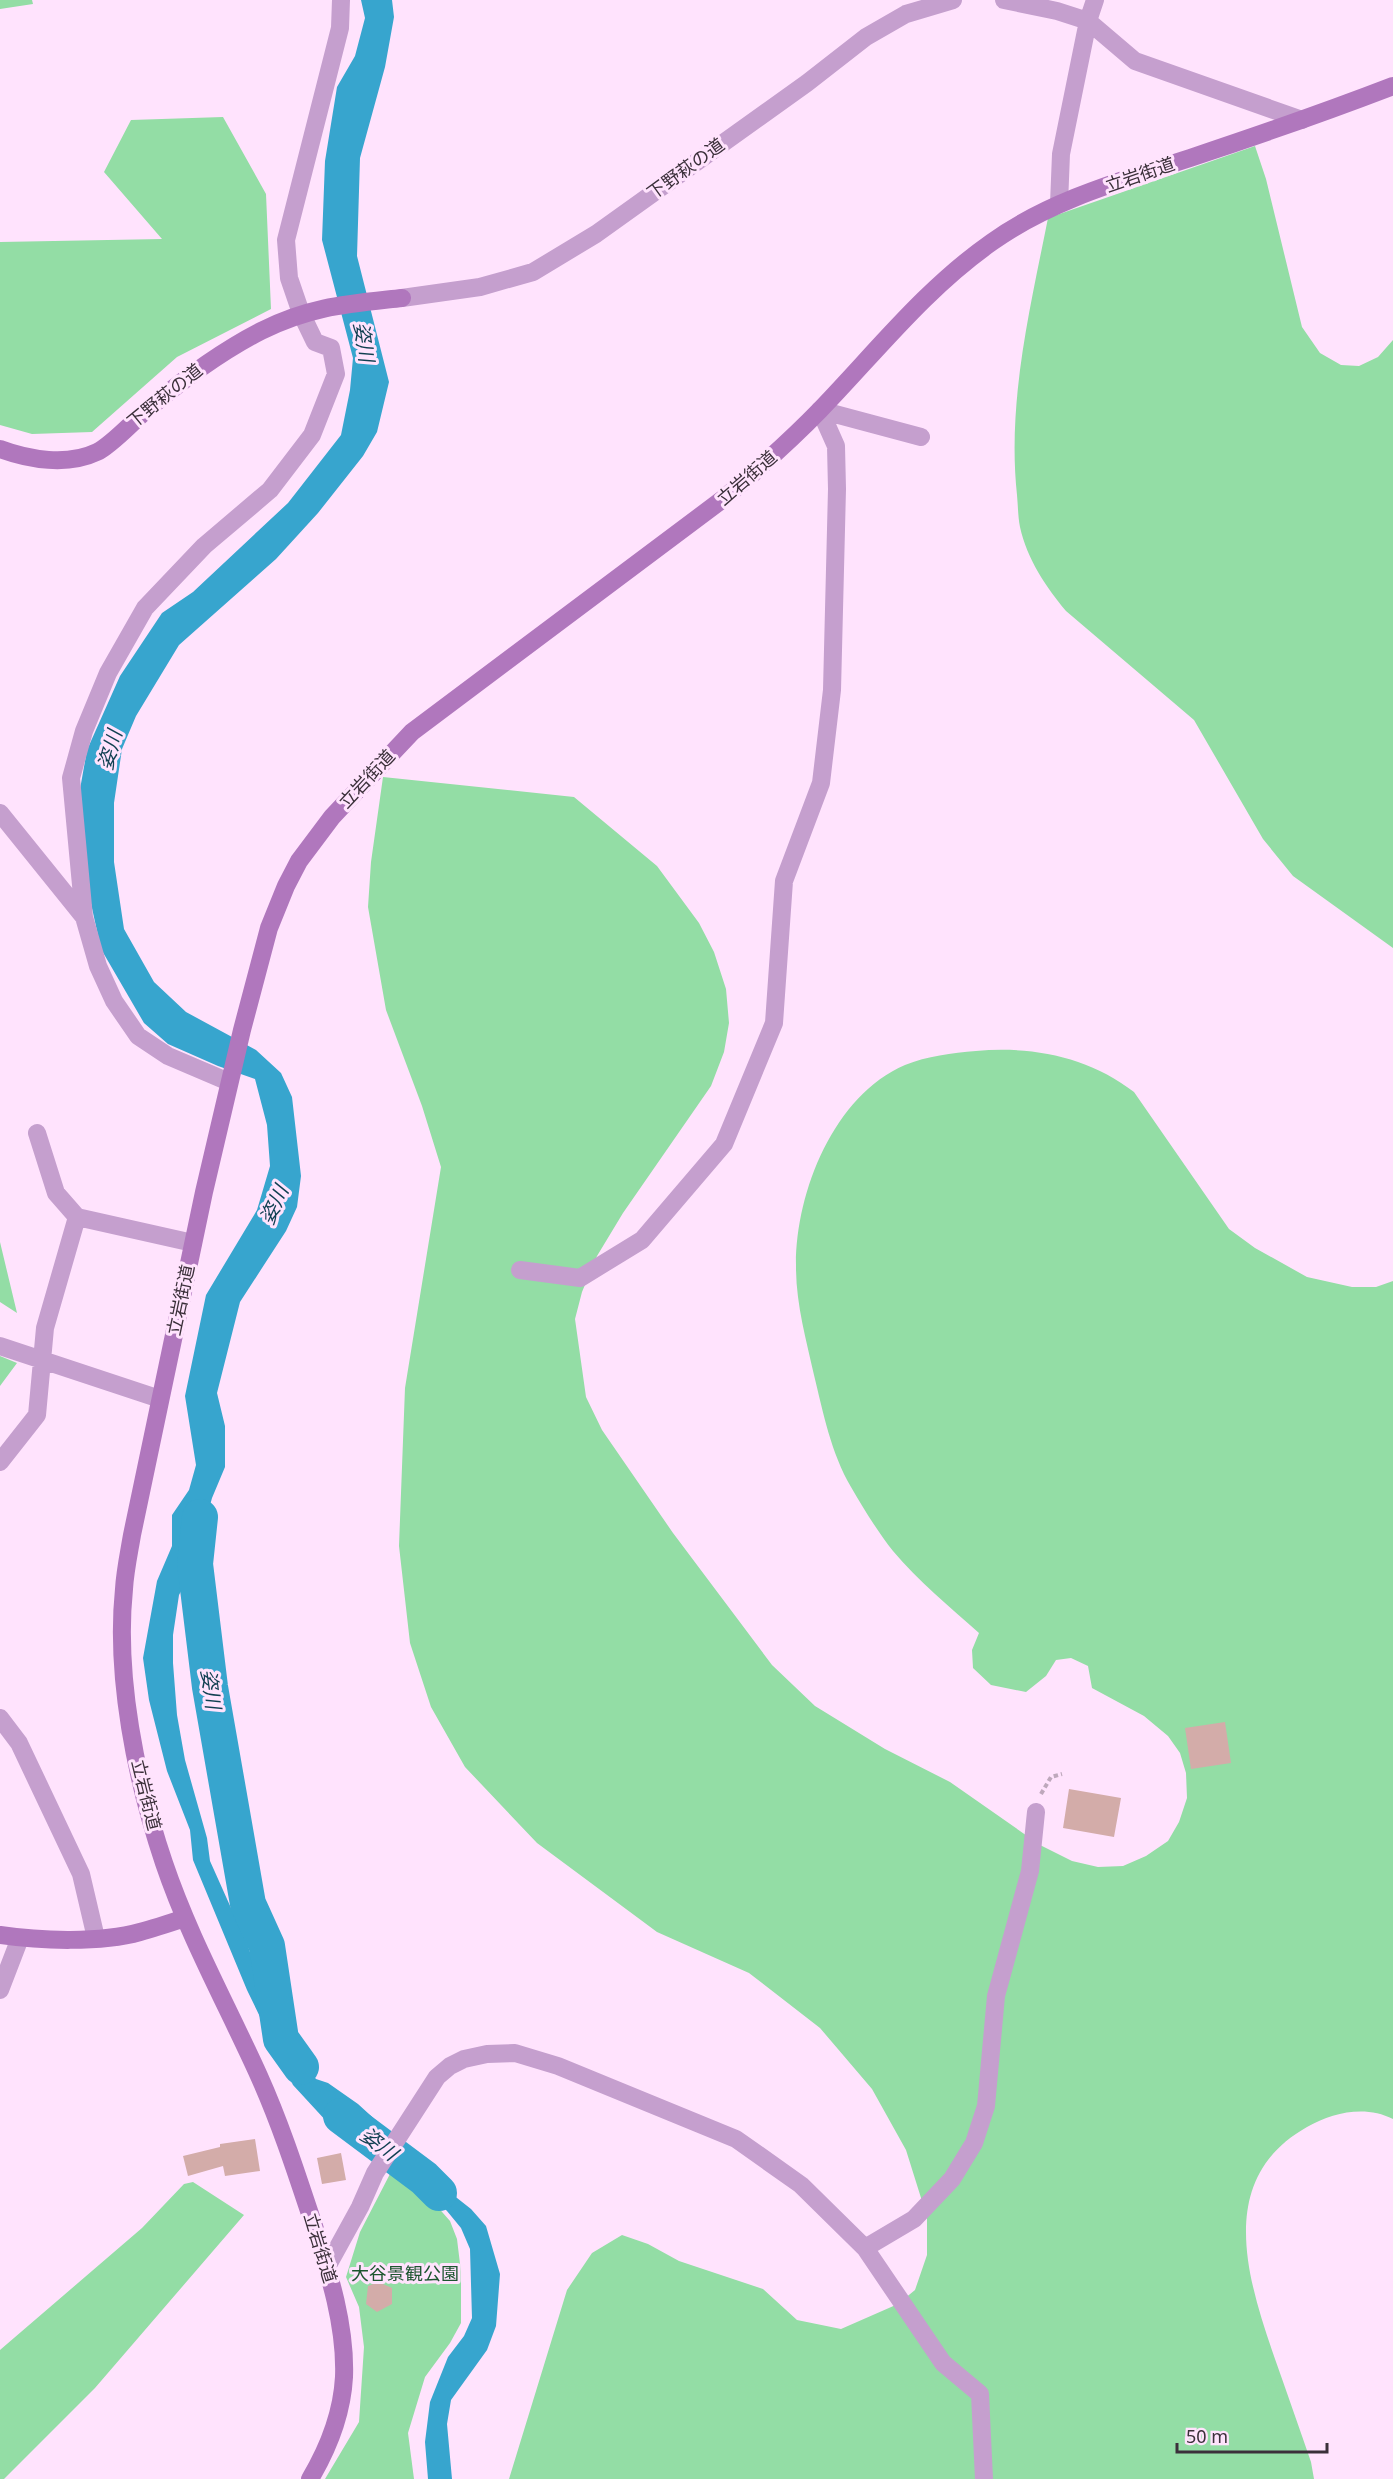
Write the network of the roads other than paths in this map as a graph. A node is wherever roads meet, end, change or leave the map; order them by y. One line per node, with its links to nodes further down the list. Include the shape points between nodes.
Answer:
1 (341, 0): 9 (street, via 340,28 286,240 289,278)
2 (953, 0): 9 (street, 下野萩の道, via 906,14 866,37 596,234 533,272 480,287)
3 (1004, 0): 5 (street)
4 (1095, 0): 5 (street)
5 (1088, 21): 7 (street, via 1135,61); 8 (street, via 1061,154)
6 (1393, 86): 7 (street, 立岩街道)
7 (1302, 120): 8 (street, 立岩街道)
8 (1059, 204): 10 (street, 立岩街道, via 992,242 926,296)
9 (301, 313): 12 (street, 下野萩の道, via 207,362 98,452 69,460); 14 (street, via 315,342 331,348 336,374 312,435 270,490 204,546 145,608 108,673 84,731 71,778)
10 (820, 410): 11 (street); 15 (street, 立岩街道, via 723,499 412,732 364,780 315,838 286,886 269,928); 19 (street, via 836,446 832,690 821,783 784,881 774,1023 724,1144 642,1240 580,1278)
11 (921, 437)
12 (0, 449)
13 (0, 813): 14 (street)
14 (84, 917): 15 (street, via 98,966 114,1001 138,1036 168,1056)
15 (230, 1082): 18 (street, 立岩街道)
16 (37, 1134): 17 (street, via 56,1192)
17 (77, 1217): 18 (street); 21 (street, via 45,1328)
18 (193, 1243): 22 (street, 立岩街道)
19 (520, 1270)
20 (0, 1346): 21 (street)
21 (41, 1359): 22 (street); 23 (street, via 37,1415)
22 (160, 1399): 26 (street, 立岩街道, via 123,1590 125,1693 143,1792)
23 (0, 1461)
24 (0, 1718): 29 (street, via 19,1743 81,1874)
25 (1036, 1812): 31 (street, via 1030,1871 996,1996 986,2106 974,2143 952,2179 914,2219)
26 (185, 1918): 29 (street, via 138,1933); 32 (street, 立岩街道, via 277,2117)
27 (0, 1935): 28 (street)
28 (20, 1938): 29 (street); 30 (street)
29 (96, 1938)
30 (0, 1990)
31 (865, 2248): 32 (street, via 801,2185 736,2139 558,2066 515,2053 464,2059 437,2077 375,2174); 34 (street, via 943,2363 980,2394)
32 (327, 2266): 33 (street, 立岩街道, via 343,2344 344,2376 335,2429)
33 (310, 2479)
34 (984, 2479)

